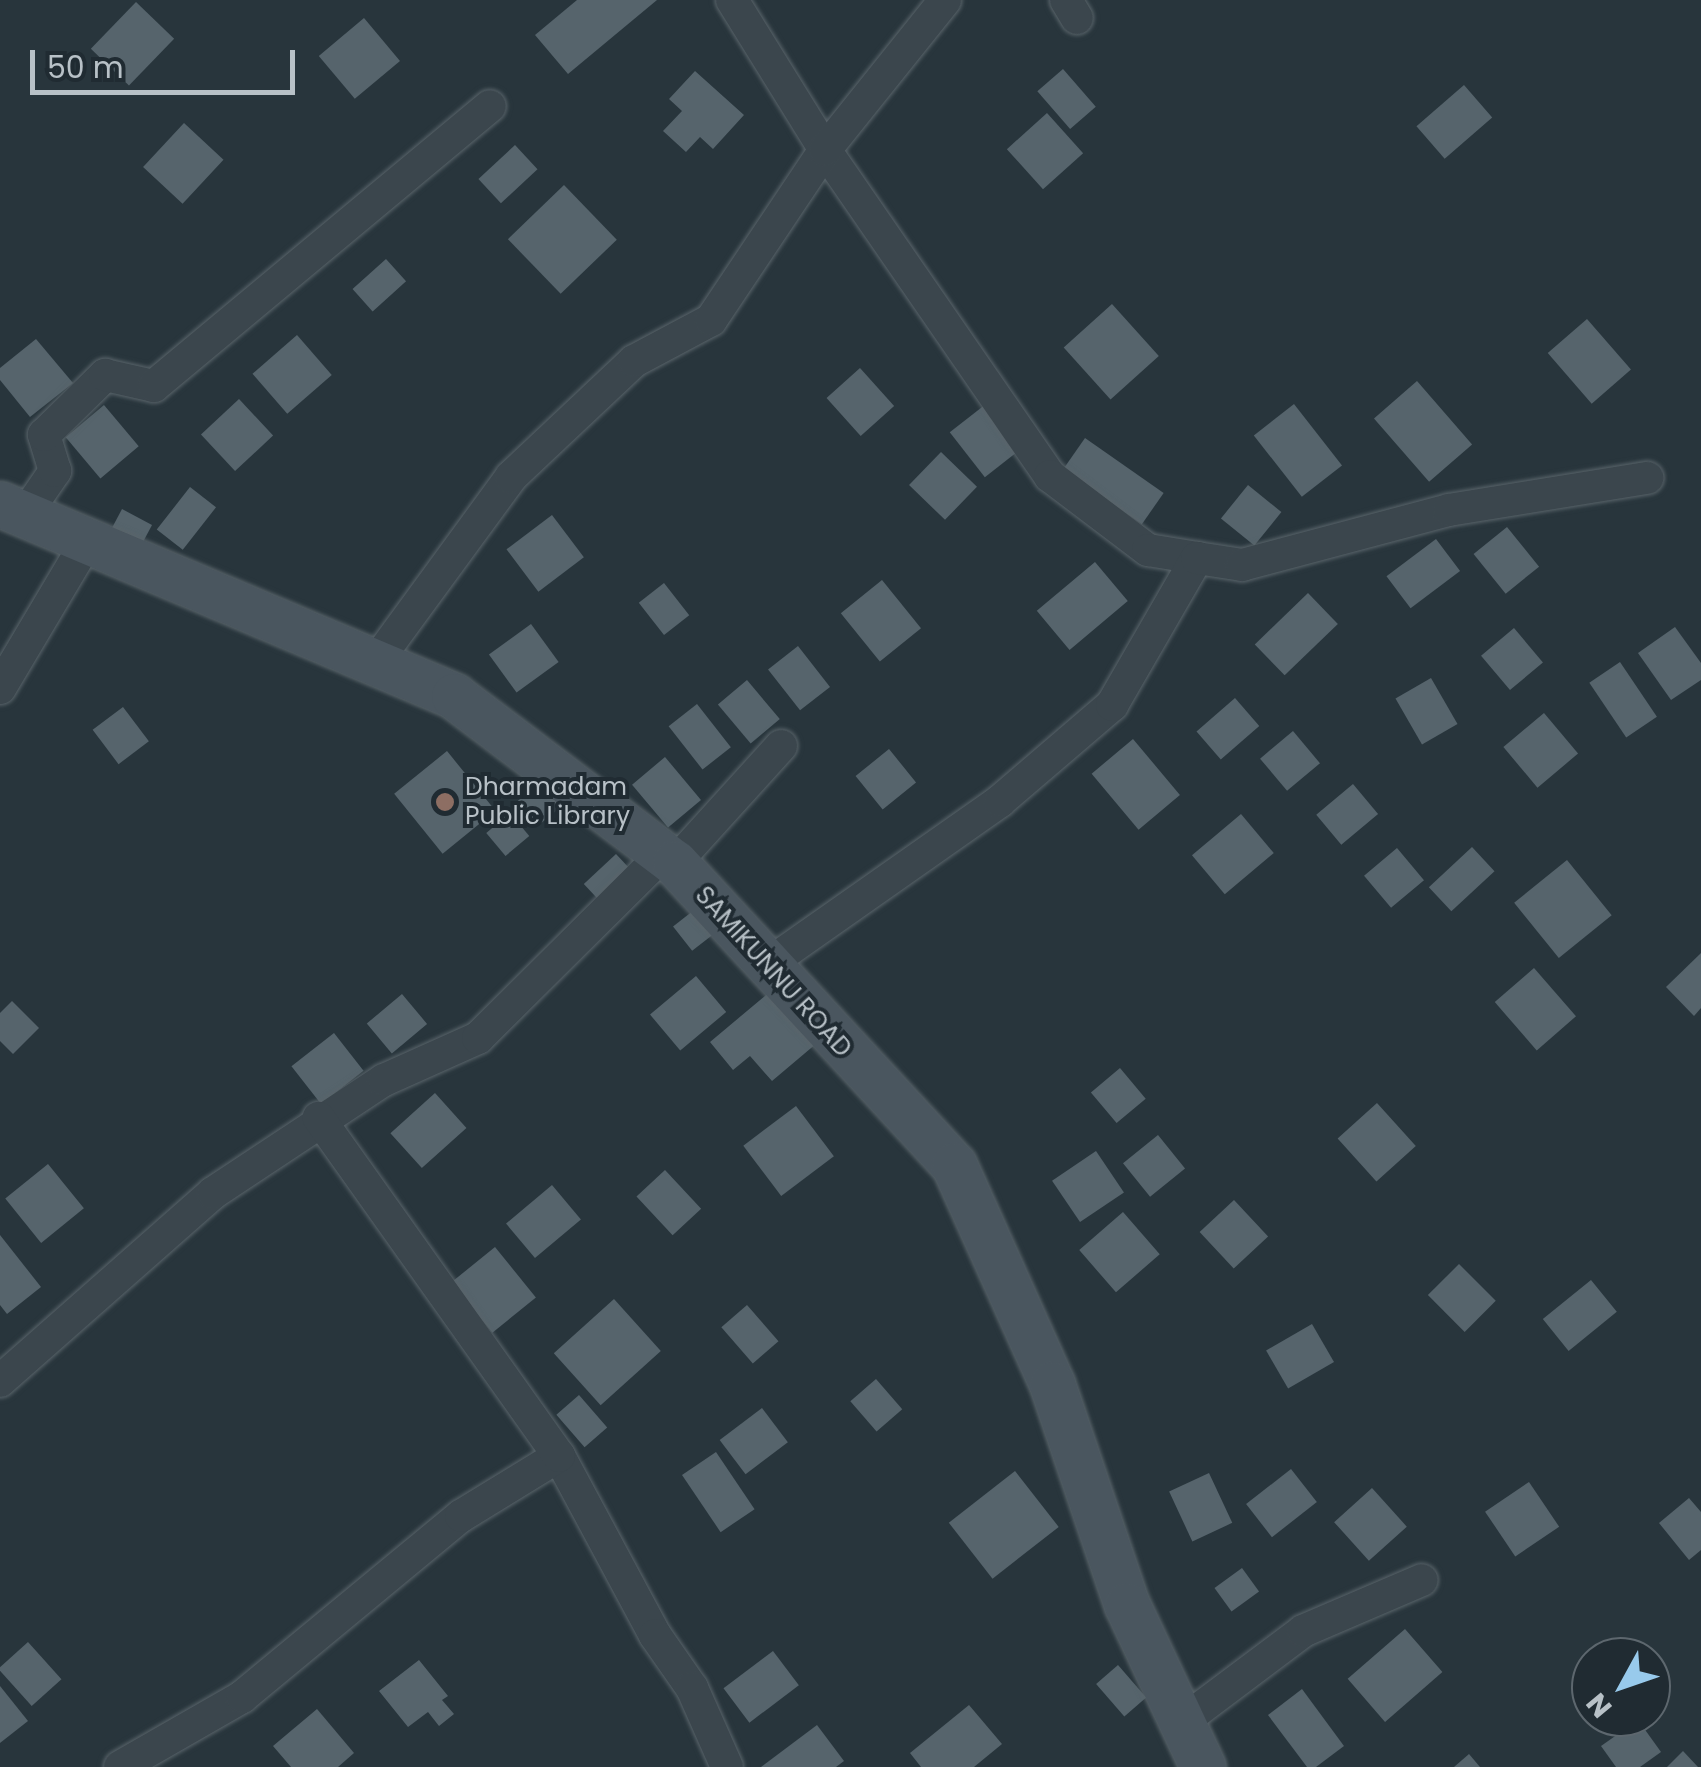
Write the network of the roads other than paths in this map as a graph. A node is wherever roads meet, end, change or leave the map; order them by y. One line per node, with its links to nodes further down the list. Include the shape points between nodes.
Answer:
1 (732, 0): 4 (street)
2 (945, 0): 4 (street)
3 (490, 106): 6 (street, via 154,386 105,375 44,435 54,471)
4 (825, 150): 8 (street, via 1050,476 1148,550); 9 (street, via 711,320 634,361 511,477)
5 (1646, 478): 8 (street, via 1449,510 1242,565)
6 (12, 510): 7 (main road, SAMIKUNNU ROAD)
7 (85, 545): 9 (main road, SAMIKUNNU ROAD); 10 (street)
8 (1198, 558): 13 (street, via 1112,706 1000,801)
9 (378, 659): 12 (main road, SAMIKUNNU ROAD, via 454,696)
10 (0, 688)
11 (782, 746): 12 (street)
12 (668, 859): 13 (main road, SAMIKUNNU ROAD); 14 (street, via 478,1038)
13 (767, 965): 18 (main road, SAMIKUNNU ROAD, via 954,1165 1052,1384 1128,1605)
14 (320, 1118): 15 (street, via 154,1240); 16 (street)
15 (0, 1381)
16 (558, 1456): 19 (street, via 461,1516 242,1698); 20 (street, via 655,1636 692,1688)
17 (1422, 1580): 18 (street, via 1303,1631)
18 (1182, 1722): 21 (main road, SAMIKUNNU ROAD)
19 (120, 1767)
20 (728, 1767)
21 (1203, 1767)

